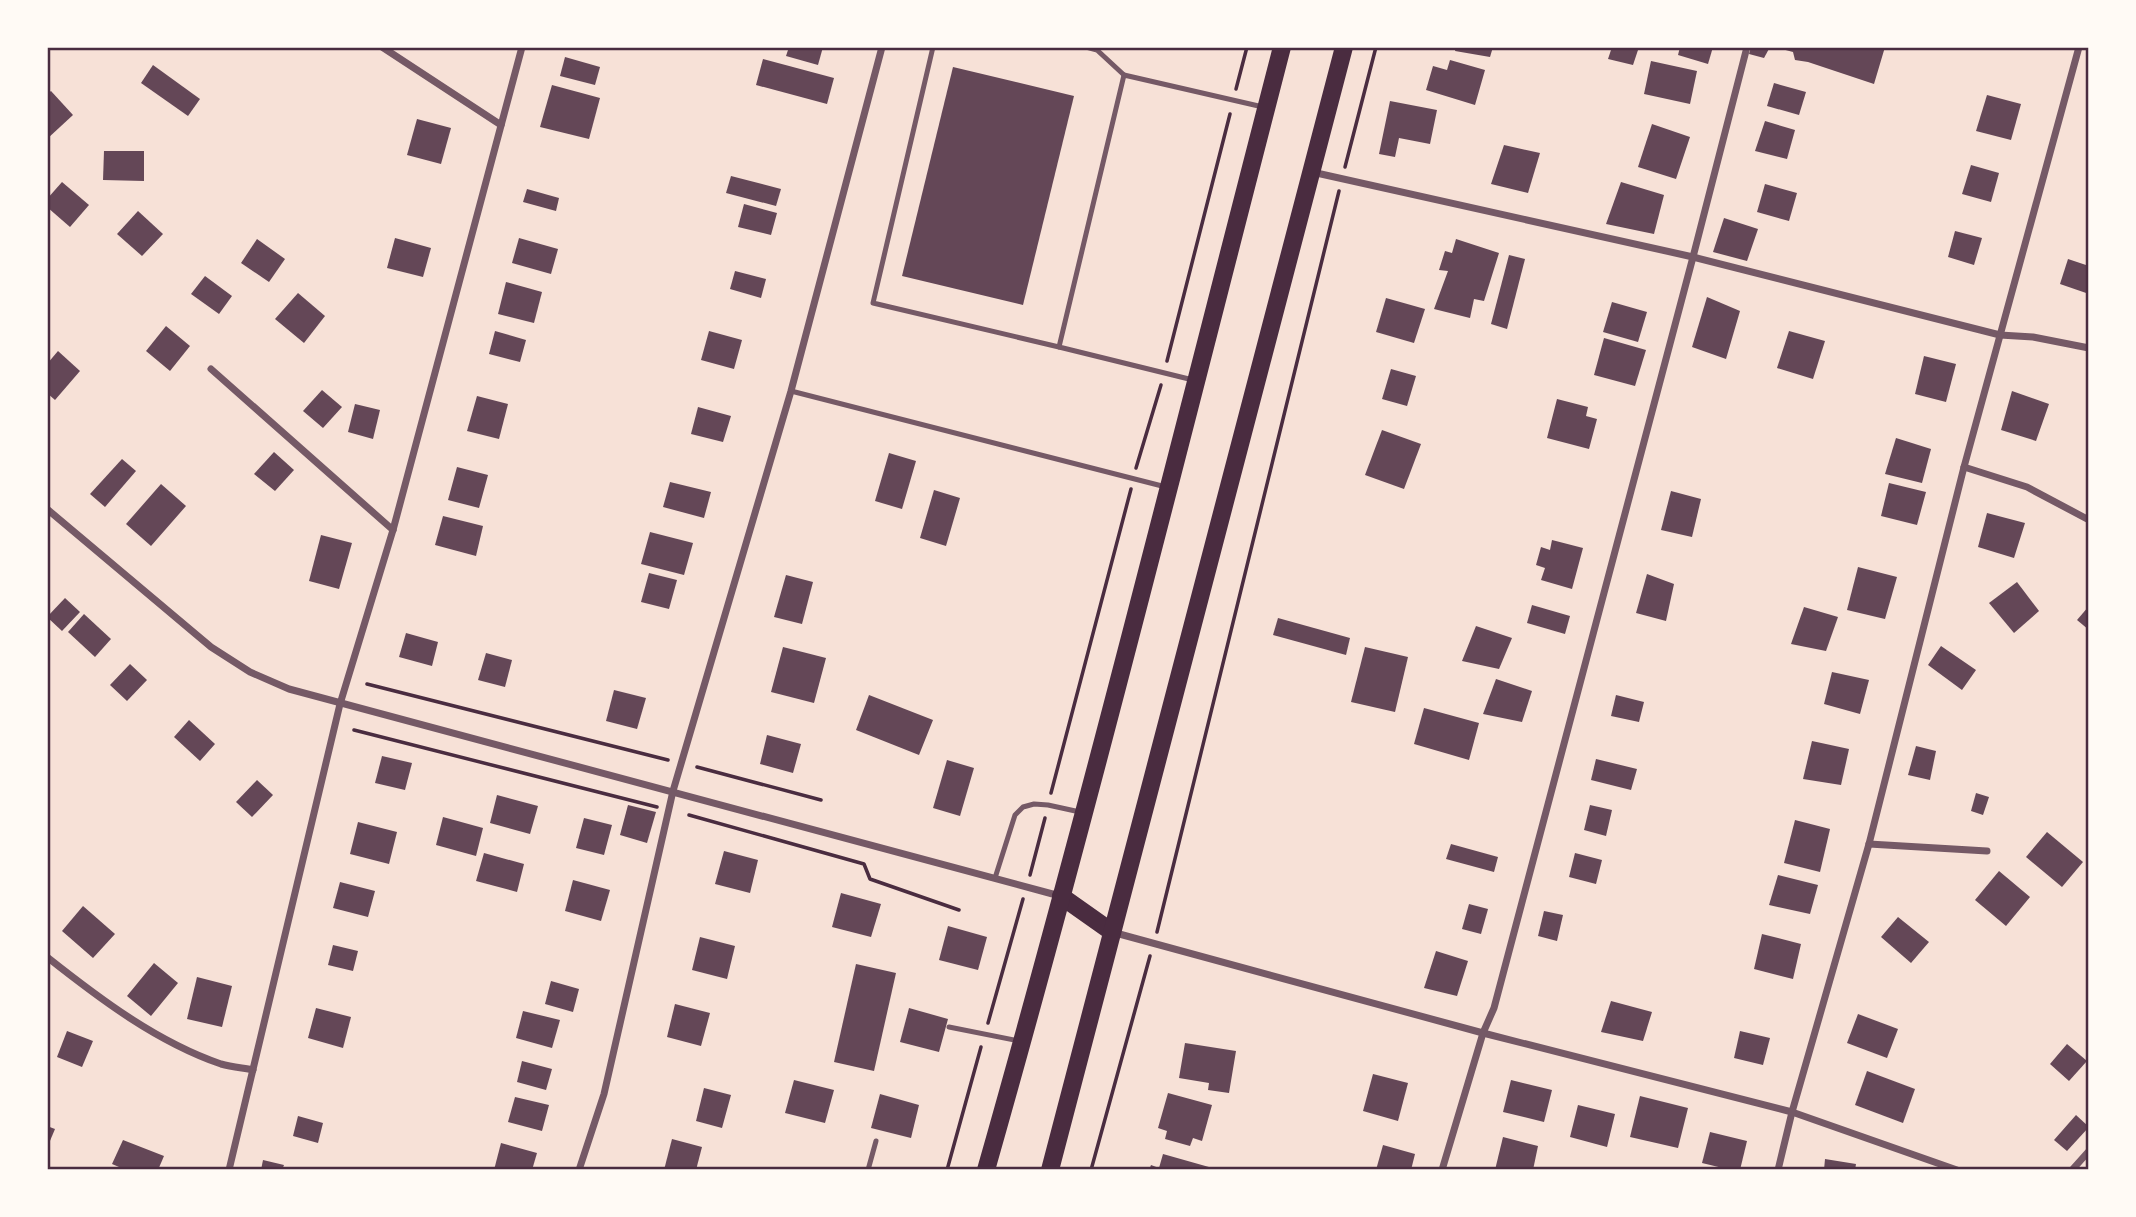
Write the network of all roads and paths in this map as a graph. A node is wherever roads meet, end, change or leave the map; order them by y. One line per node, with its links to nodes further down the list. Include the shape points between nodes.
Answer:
1 (382, 47): 15 (street)
2 (522, 47): 15 (street)
3 (882, 47): 25 (street)
4 (933, 47): 20 (lane, via 873,303)
5 (1086, 47): 12 (lane, via 1097,50)
6 (1247, 47): 13 (path)
7 (1282, 47): 14 (main road)
8 (1344, 47): 16 (main road)
9 (1377, 47): 17 (path)
10 (1746, 47): 18 (street)
11 (2079, 47): 19 (street)
12 (1124, 75): 13 (lane); 20 (lane)
13 (1233, 100): 14 (lane); 23 (path)
14 (1266, 108): 24 (main road)
15 (501, 125): 31 (street)
16 (1312, 172): 17 (street); 49 (main road)
17 (1342, 179): 18 (street); 50 (path)
18 (1693, 257): 19 (street); 54 (street, via 1494,1008)
19 (2000, 335): 21 (street); 26 (street)
20 (1059, 347): 23 (lane)
21 (2089, 348)
22 (211, 369): 31 (street)
23 (1164, 373): 24 (lane); 27 (path)
24 (1197, 382): 28 (main road)
25 (791, 391): 27 (lane); 37 (street)
26 (1964, 467): 30 (street, via 2026,487); 43 (street)
27 (1133, 479): 28 (lane); 39 (path)
28 (1169, 488): 41 (main road)
29 (47, 509): 33 (street, via 230,660 289,690)
30 (2089, 520)
31 (393, 530): 33 (street)
32 (367, 684): 35 (path)
33 (340, 704): 37 (street); 56 (street)
34 (354, 730): 40 (path)
35 (668, 760)
36 (697, 767): 38 (path)
37 (673, 791): 45 (street); 61 (street, via 604,1094)
38 (821, 800)
39 (1048, 805): 41 (lane); 45 (lane, via 1023,807 1015,815); 46 (path)
40 (657, 807)
41 (1083, 812): 47 (main road)
42 (689, 815): 48 (path, via 864,864 870,879)
43 (1869, 844): 44 (street); 57 (street)
44 (1987, 851)
45 (995, 878): 46 (street)
46 (1026, 887): 47 (street); 53 (path)
47 (1061, 896): 49 (main road); 55 (main road)
48 (958, 910)
49 (1112, 932): 50 (street); 65 (main road)
50 (1154, 944): 54 (street); 66 (path)
51 (47, 957): 56 (street, via 92,993 173,1044 223,1064)
52 (949, 1027): 53 (lane)
53 (985, 1033): 55 (lane); 63 (path)
54 (1483, 1033): 57 (street); 67 (street)
55 (1022, 1042): 64 (main road)
56 (253, 1070): 60 (street)
57 (1792, 1112): 68 (street); 69 (street)
58 (876, 1141): 62 (lane)
59 (2089, 1151): 70 (street)
60 (229, 1170)
61 (579, 1170)
62 (868, 1170)
63 (947, 1170)
64 (986, 1170)
65 (1050, 1170)
66 (1091, 1170)
67 (1442, 1170)
68 (1778, 1170)
69 (1957, 1170)
70 (2072, 1170)

